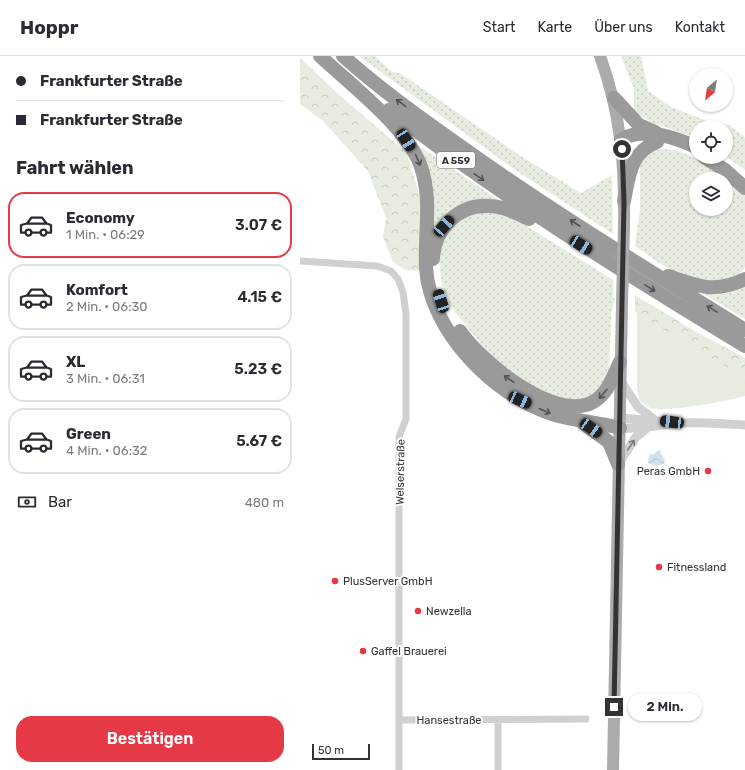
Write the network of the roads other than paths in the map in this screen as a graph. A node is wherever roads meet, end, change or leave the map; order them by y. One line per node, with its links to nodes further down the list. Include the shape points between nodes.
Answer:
1 (320, 56): 4 (highway, A 559)
2 (343, 56): 17 (highway, A 559, one-way to 2, via 501,175 399,102)
3 (600, 56): 5 (main road)
4 (335, 70): 15 (highway, A 559, one-way to 15, via 433,144); 23 (highway, one-way to 23, via 396,127 420,163 428,202 428,281 439,315 453,337 468,357 507,392 552,414)
5 (614, 98): 6 (highway, via 639,125); 7 (main road)
6 (662, 139): 7 (highway, via 647,134 630,135); 8 (highway); 9 (highway); 14 (highway, via 643,149 637,156 630,172)
7 (621, 140): 14 (main road)
8 (689, 145)
9 (689, 150)
10 (715, 164): 13 (highway)
11 (725, 164): 12 (highway)
12 (745, 180)
13 (745, 188)
14 (624, 201): 21 (main road, bridge)
15 (581, 245): 20 (highway, A 559, one-way to 20); 23 (highway, one-way to 15, via 523,387 494,368 478,353 464,337 441,301 434,275 433,256 444,226 461,212 477,206 507,209)
16 (300, 261): 31 (street, Welserstraße, via 384,268 398,279 403,292 406,314 406,419 399,437)
17 (643, 267): 18 (highway, via 699,286 716,289); 19 (highway, A 559, one-way to 17)
18 (745, 279)
19 (745, 330)
20 (745, 346)
21 (620, 362): 22 (main road); 23 (highway, one-way to 23, via 610,385 599,398)
22 (620, 380): 24 (street, via 638,406); 25 (main road)
23 (572, 412): 25 (highway, via 586,412); 29 (highway, via 609,442)
24 (656, 420): 25 (street); 26 (street)
25 (620, 423): 28 (street); 29 (main road)
26 (680, 423): 27 (street); 28 (street)
27 (745, 425)
28 (646, 428): 29 (street, one-way to 28, via 636,437)
29 (618, 464): 35 (main road)
30 (586, 719): 32 (street, Hansestraße)
31 (399, 720): 32 (street, Hansestraße); 33 (street, Welserstraße)
32 (498, 720): 34 (street)
33 (399, 770)
34 (498, 770)
35 (613, 770)

